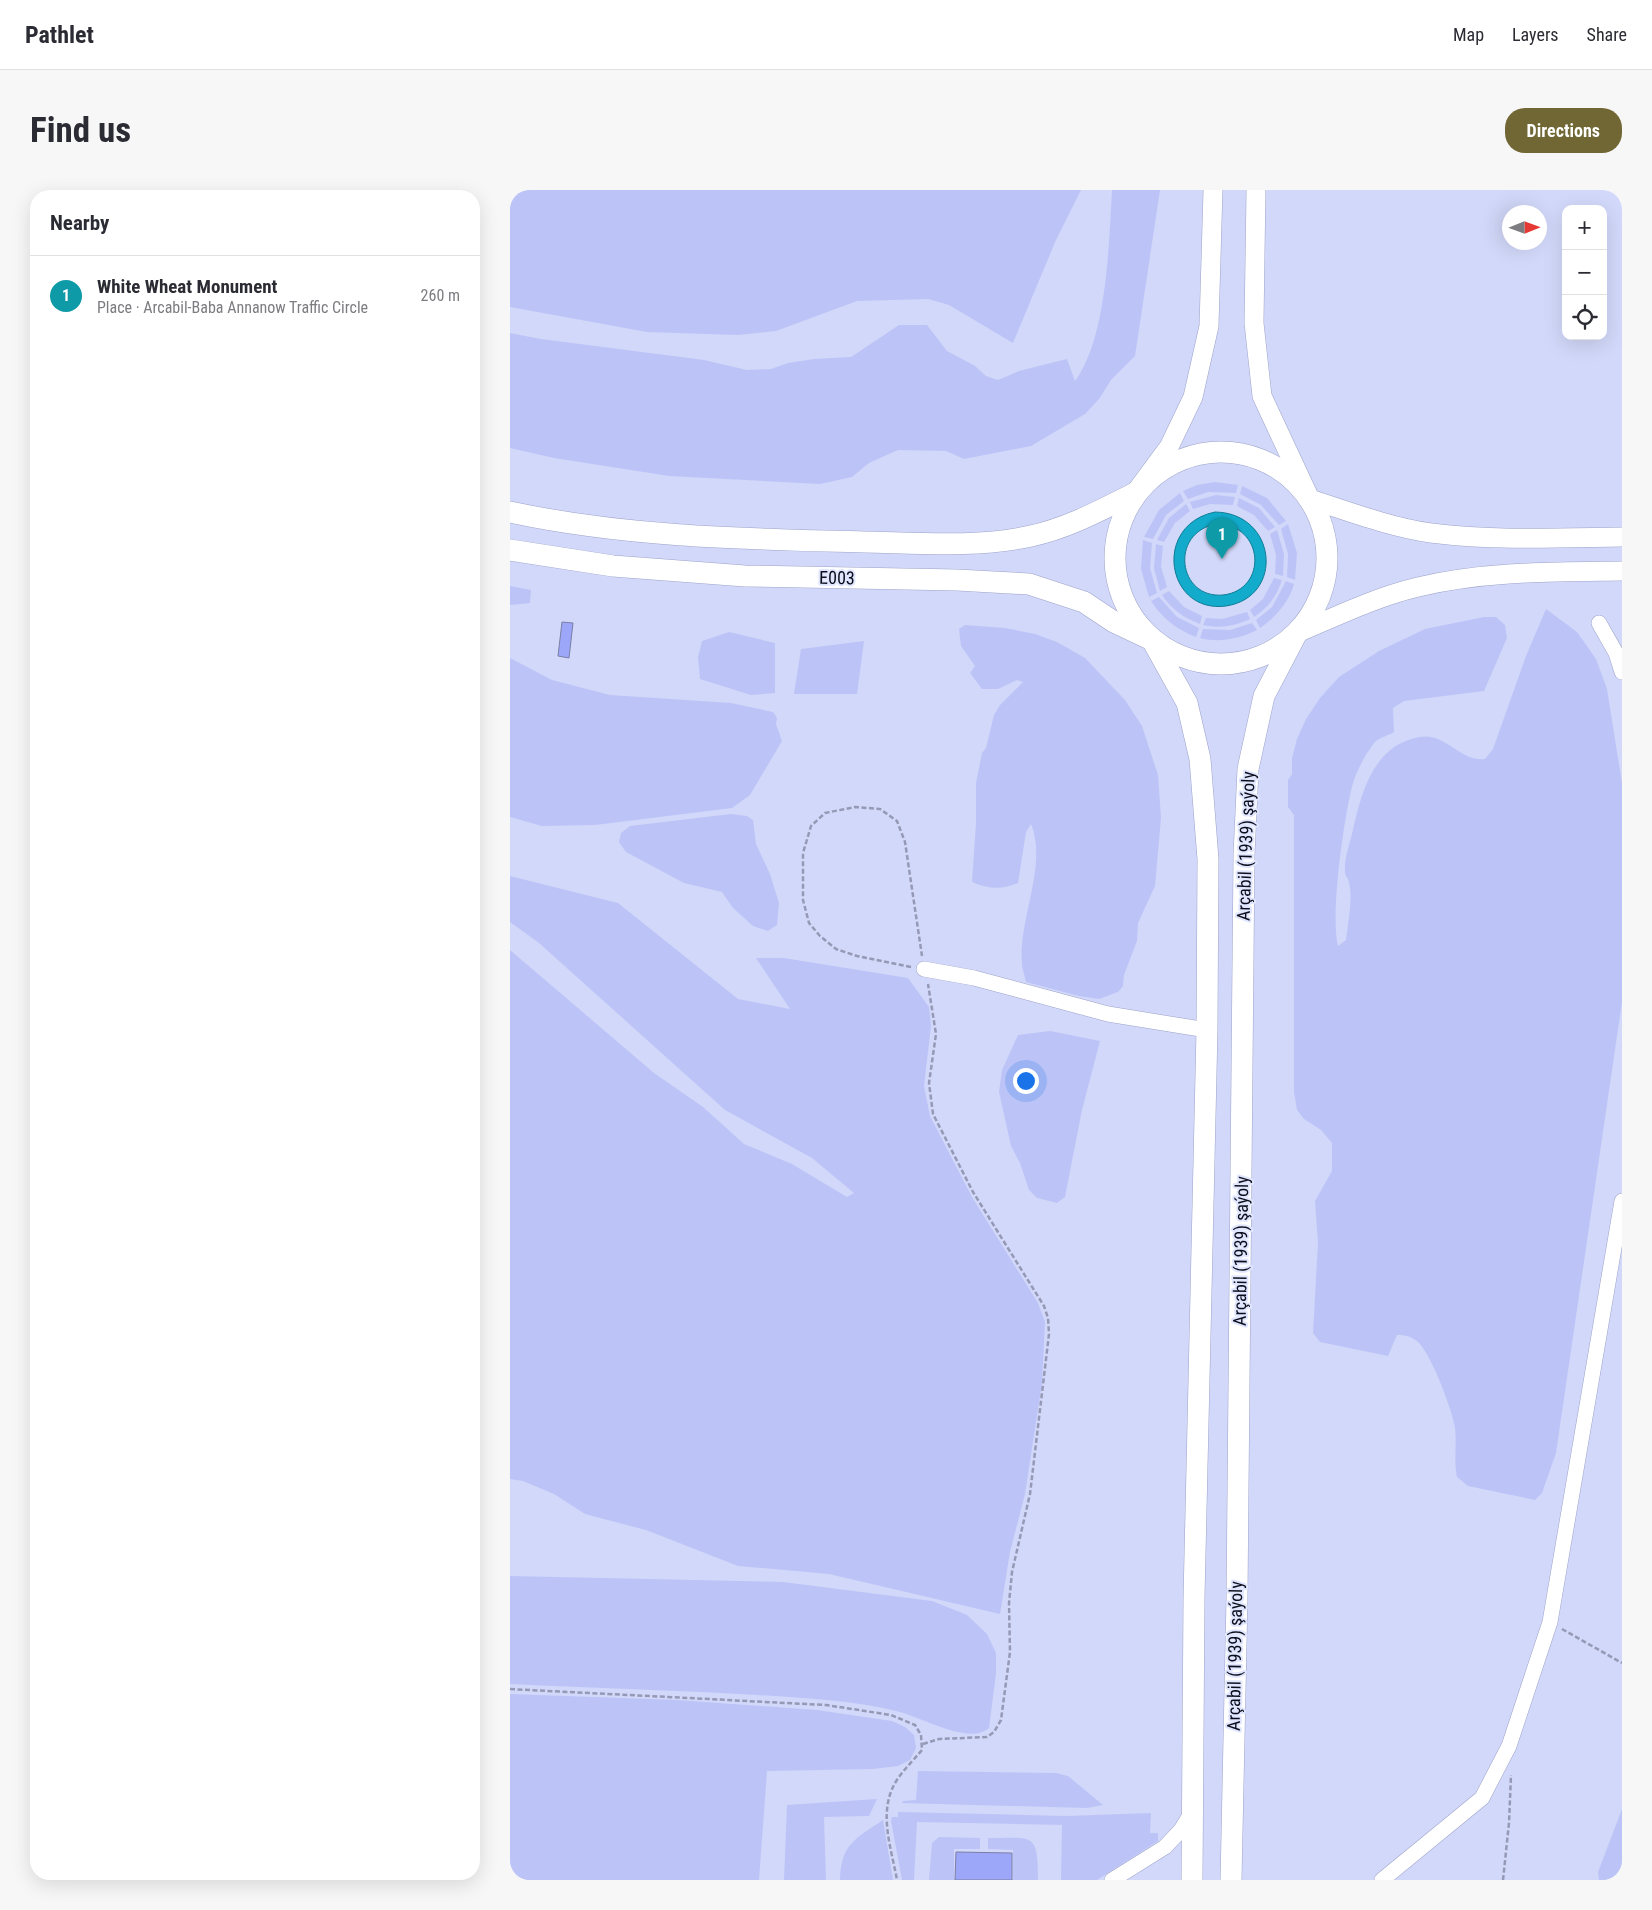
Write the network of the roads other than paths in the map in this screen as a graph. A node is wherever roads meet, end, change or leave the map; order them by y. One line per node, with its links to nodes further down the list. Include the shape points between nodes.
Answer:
1 (1214, 190): 3 (main road, via 1209,326 1193,397 1168,447)
2 (1256, 190): 4 (main road, via 1254,323 1262,396)
3 (1135, 493): 4 (highway, via 1160,470 1190,455 1224,451 1257,457 1287,474); 5 (highway, E003, via 1049,532 1007,540 958,542 749,539 617,528); 11 (highway, via 1120,522 1114,554 1118,586 1130,616)
4 (1310, 499): 6 (main road, via 1431,533 1528,539); 10 (highway, via 1322,525 1328,553 1325,582 1314,609)
5 (510, 512)
6 (1622, 537)
7 (510, 550): 11 (highway, E003, via 613,566 716,574 1029,584 1084,602 1114,622)
8 (1622, 571): 10 (main road, via 1535,573 1462,579 1418,587 1377,599)
9 (1599, 623): 12 (lane, via 1616,653)
10 (1297, 633): 11 (highway, via 1272,652 1242,663 1210,665 1179,657); 19 (highway, Arçabil (1939) şaýoly, via 1264,696 1248,769 1244,855)
11 (1152, 640): 14 (highway, Arçabil (1939) şaýoly, via 1187,704 1200,759 1208,859)
12 (1622, 672)
13 (924, 969): 14 (lane, via 974,978 1108,1014)
14 (1207, 1030): 16 (highway, Arçabil (1939) şaýoly, via 1194,1598)
15 (1622, 1201): 20 (lane, via 1550,1622 1509,1746 1482,1798)
16 (1193, 1810): 17 (lane, via 1165,1847); 18 (highway, Arçabil (1939) şaýoly)
17 (1112, 1880)
18 (1192, 1880)
19 (1231, 1880)
20 (1382, 1880)

